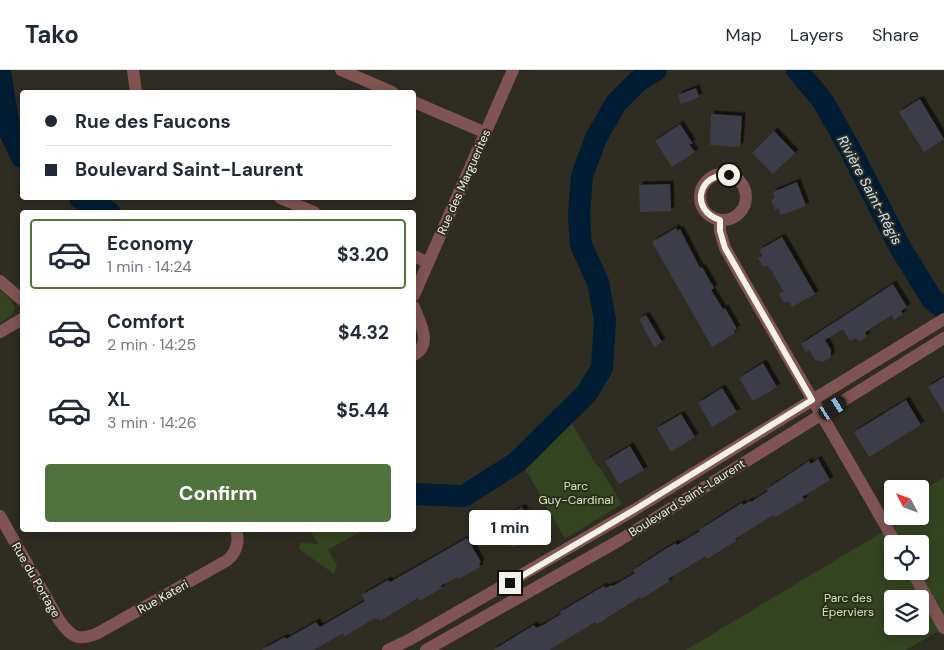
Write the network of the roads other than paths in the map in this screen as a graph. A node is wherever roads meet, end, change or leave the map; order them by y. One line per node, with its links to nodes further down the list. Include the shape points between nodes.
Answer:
1 (133, 70): 4 (street)
2 (341, 70): 5 (street)
3 (513, 70): 7 (street, Rue des Marguerites)
4 (136, 90)
5 (387, 90)
6 (416, 103): 7 (street)
7 (486, 133): 12 (street, Rue des Marguerites)
8 (285, 200): 9 (street)
9 (309, 210)
10 (720, 220): 22 (street, via 725,248)
11 (416, 257): 12 (street)
12 (428, 262): 14 (street, Rue des Marguerites)
13 (0, 282): 15 (street)
14 (416, 289)
15 (20, 298)
16 (416, 314): 21 (street, via 424,340)
17 (20, 320): 19 (street)
18 (940, 321): 22 (street, Boulevard Saint-Laurent)
19 (0, 332)
20 (944, 338): 23 (street, Boulevard Saint-Laurent)
21 (416, 354)
22 (812, 400): 23 (street); 30 (street, Boulevard Saint-Laurent, via 582,542)
23 (821, 415): 25 (street); 31 (street, Boulevard Saint-Laurent, via 620,540)
24 (0, 516): 29 (street, Rue du Portage, via 59,620)
25 (891, 535)
26 (237, 536): 29 (street, Rue Kateri, via 232,557 226,561 98,633)
27 (917, 580): 28 (street)
28 (944, 628)
29 (77, 638)
30 (388, 650)
31 (426, 650)

